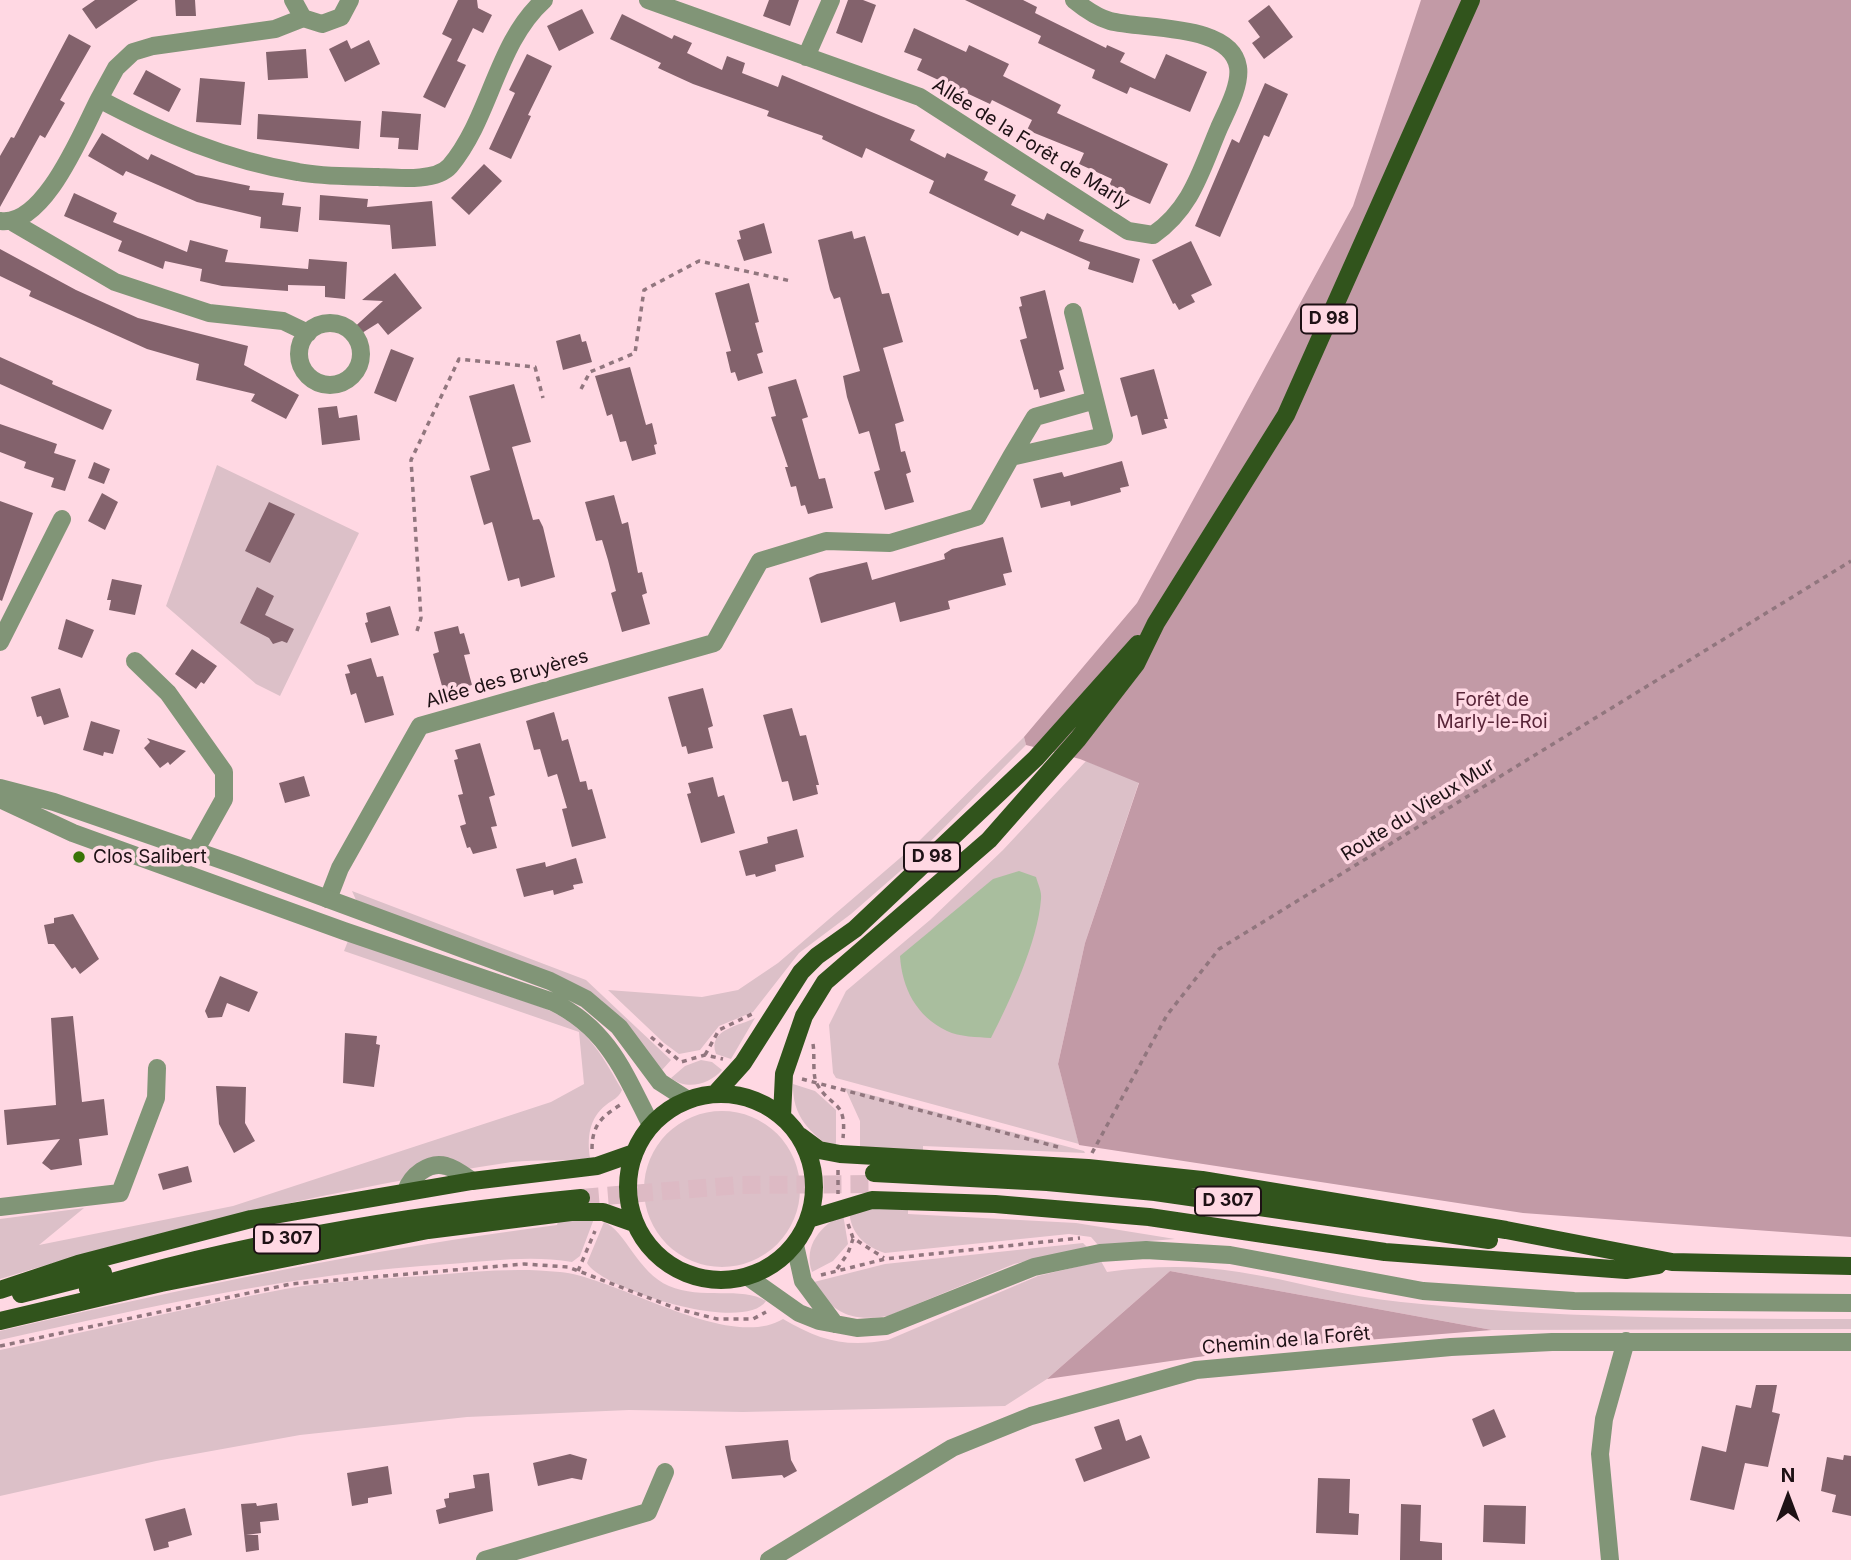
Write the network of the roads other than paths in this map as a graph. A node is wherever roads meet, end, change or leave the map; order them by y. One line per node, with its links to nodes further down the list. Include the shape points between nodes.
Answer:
1 (293, 0): 8 (street)
2 (351, 0): 8 (street, via 341,17 332,22)
3 (544, 0): 10 (street, via 520,27 466,144 447,169 423,177 301,173 243,161 198,146)
4 (831, 0): 9 (street)
5 (1074, 0): 9 (street, Allée de la Forêt de Marly, via 1109,21 1217,38 1232,52 1238,69 1231,99 1186,205 1153,235 1128,230 920,97)
6 (1471, 0): 17 (main road, D 98, via 1286,415)
7 (654, 1): 9 (street, Allée de la Forêt de Marly)
8 (303, 18): 10 (street, via 275,29 133,52 116,68)
9 (806, 57)
10 (99, 99): 11 (street, via 35,210)
11 (7, 222): 13 (street, via 115,282 209,313 283,321)
12 (1073, 313): 14 (street)
13 (308, 332)
14 (1095, 400): 15 (street, via 1035,417); 15 (street, via 1104,436)
15 (1012, 457): 24 (street, Allée des Bruyères, via 977,517 890,543 826,541 760,561 714,643 420,726 340,868)
16 (62, 519): 18 (street)
17 (1156, 623): 27 (main road, D 98, via 1036,758 862,922 801,972 743,1063); 29 (main road, D 98, via 1136,664 1078,740 989,840 825,982 804,1016 784,1074)
18 (0, 642)
19 (135, 661): 22 (street, via 168,693 224,772 224,799)
20 (0, 788): 22 (street)
21 (0, 799): 23 (street, via 56,827)
22 (195, 851): 23 (street); 24 (street)
23 (185, 874): 25 (street)
24 (328, 899): 25 (street, Allée des Bruyères); 28 (street, via 586,999 618,1027 660,1082)
25 (319, 921): 30 (street, via 572,1011 592,1026 611,1050)
26 (157, 1068): 33 (street, via 156,1098 120,1193)
27 (715, 1094): 28 (main road); 29 (main road, via 739,1095)
28 (688, 1100): 30 (main road)
29 (782, 1116): 31 (main road)
30 (651, 1125): 32 (main road)
31 (800, 1136): 34 (main road, via 813,1172 815,1191); 37 (main road, via 819,1150 841,1154 1088,1168 1202,1180)
32 (634, 1153): 35 (main road, via 628,1188); 42 (main road, via 597,1166 472,1181 251,1219 172,1237)
33 (0, 1207)
34 (809, 1219): 36 (main road); 38 (main road, via 842,1207 889,1199 1089,1211 1385,1252)
35 (634, 1223): 41 (main road, via 656,1255 690,1276 709,1280); 46 (main road, via 603,1212 580,1212 428,1230 175,1280)
36 (795, 1245): 41 (main road, via 774,1265); 47 (street, via 803,1281)
37 (1580, 1246): 38 (main road, D 307, via 1524,1245 1155,1192 1034,1181 874,1179 1209,1206 1432,1243); 39 (main road, D 307)
38 (1491, 1259): 39 (main road, D 307, via 1626,1270)
39 (1672, 1262): 40 (main road, D 307)
40 (1851, 1266)
41 (748, 1277): 47 (street, via 799,1313)
42 (0, 1290)
43 (0, 1299): 45 (main road, D 307, via 346,1218 471,1197 581,1192 285,1240 145,1272)
44 (1851, 1303): 47 (street, via 1574,1301 1423,1291 1230,1255 1146,1250 1100,1253 1034,1267 886,1326)
45 (0, 1313)
46 (0, 1321)
47 (835, 1324)
48 (1626, 1341): 49 (street, Chemin de la Forêt); 52 (street, Chemin de la Forêt, via 1451,1347 1196,1370 1031,1416 952,1448); 53 (street, via 1604,1419 1600,1454)
49 (1851, 1342)
50 (665, 1472): 51 (street, via 648,1511)
51 (485, 1560)
52 (769, 1560)
53 (1610, 1560)

